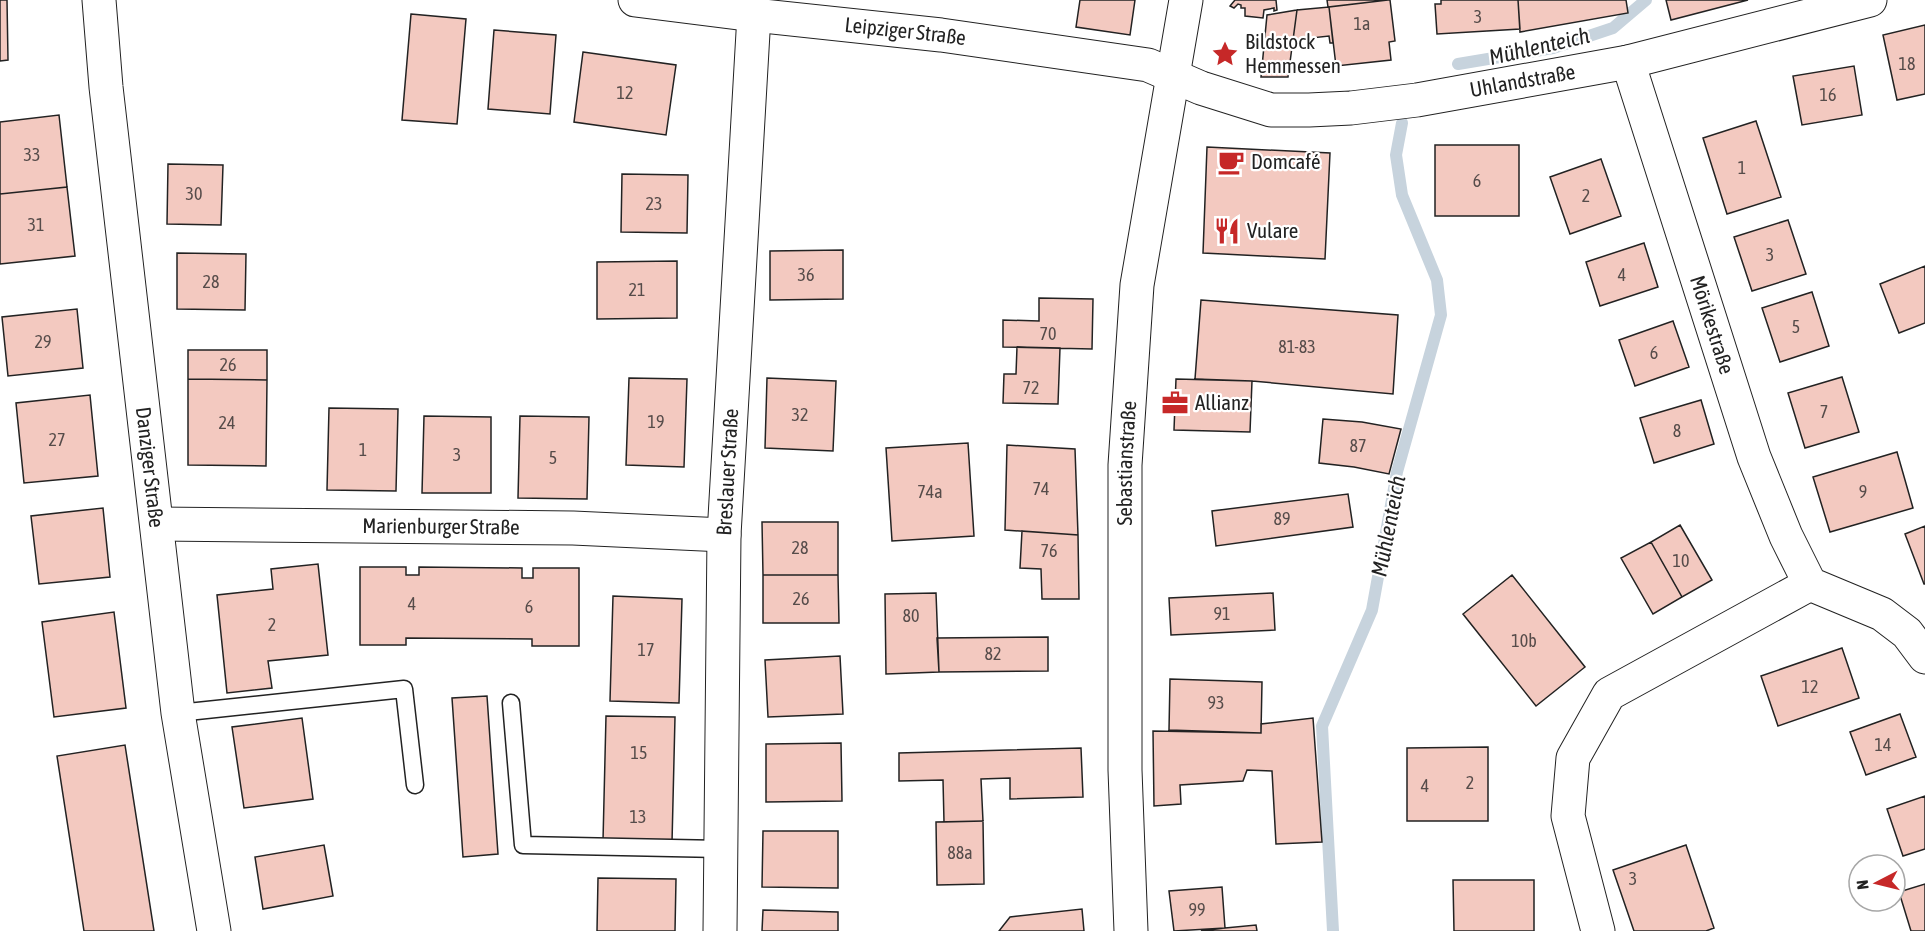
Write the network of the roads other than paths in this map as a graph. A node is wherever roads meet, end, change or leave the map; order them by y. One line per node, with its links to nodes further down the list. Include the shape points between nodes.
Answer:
1 (99, 0): 8 (street, Danziger Straße)
2 (635, 0): 5 (street, Leipziger Straße)
3 (1186, 0): 7 (street, Sebastianstraße)
4 (1870, 0): 6 (street, Uhlandstraße)
5 (754, 15): 7 (street, Leipziger Straße, via 941,35 1148,65); 9 (street, Breslauer Straße)
6 (1628, 62): 7 (street, Uhlandstraße, via 1417,100 1309,110 1271,110 1201,88); 10 (street, Mörikestraße, via 1754,456)
7 (1173, 74): 18 (street, Sebastianstraße, via 1137,285 1125,465 1125,770)
8 (157, 524): 9 (street, Marienburger Straße, via 573,528); 13 (street, Danziger Straße)
9 (724, 536): 15 (street, Breslauer Straße)
10 (1810, 584): 11 (street, via 1882,614 1907,633); 19 (street, via 1609,694 1573,758 1568,816)
11 (1925, 657)
12 (511, 703): 15 (lane, via 523,845)
13 (178, 713): 14 (lane, via 404,689); 16 (street, Danziger Straße)
14 (416, 785)
15 (721, 849): 17 (street, Breslauer Straße)
16 (213, 931)
17 (720, 931)
18 (1131, 931)
19 (1598, 931)

